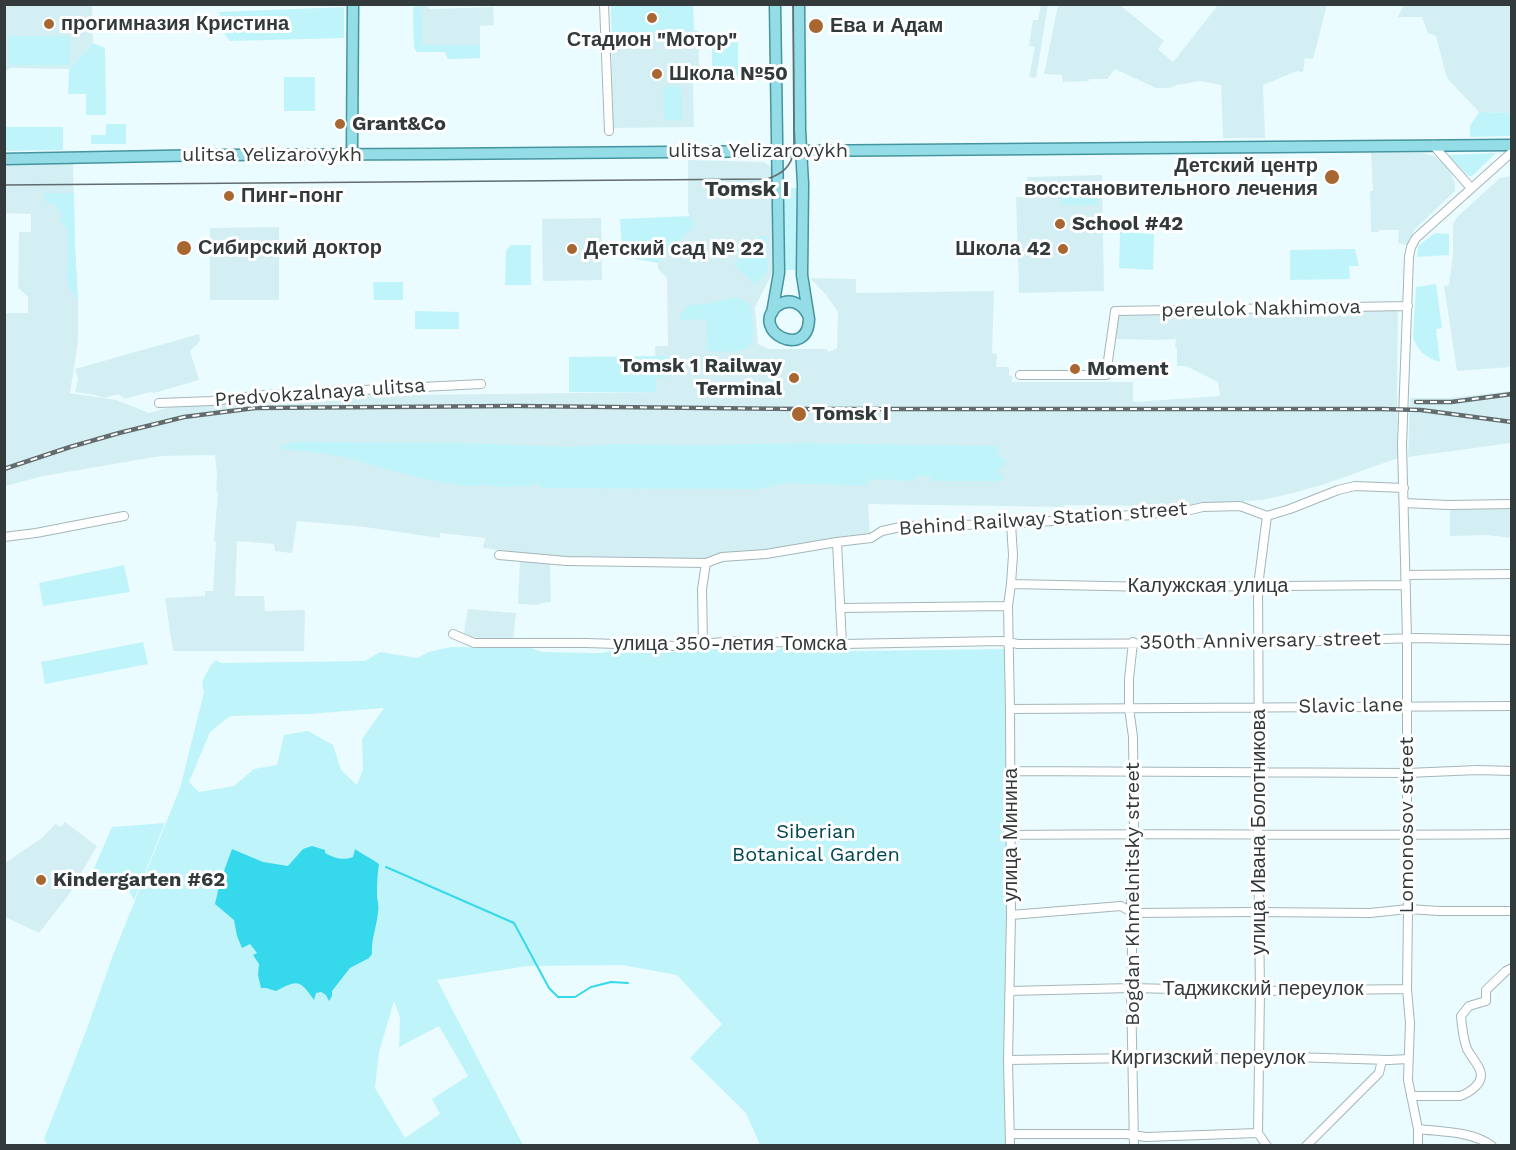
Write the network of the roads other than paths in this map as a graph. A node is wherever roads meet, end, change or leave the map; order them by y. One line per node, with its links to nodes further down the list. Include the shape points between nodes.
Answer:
1 (353, 4): 11 (main road)
2 (604, 4): 5 (street)
3 (775, 4): 8 (main road)
4 (799, 4): 9 (main road)
5 (609, 131)
6 (1433, 145): 7 (main road, ulitsa Yelizarovykh); 9 (main road, ulitsa Yelizarovykh); 13 (street)
7 (1512, 145)
8 (777, 151): 9 (main road, ulitsa Yelizarovykh); 11 (main road, ulitsa Yelizarovykh); 16 (main road, via 778,273)
9 (801, 151): 15 (main road, via 802,275)
10 (1512, 152): 13 (street, Lomonosov street)
11 (352, 154): 12 (main road, ulitsa Yelizarovykh)
12 (4, 159)
13 (1470, 188): 14 (street, Lomonosov street, via 1411,247)
14 (1408, 306): 17 (street, pereulok Nakhimova, via 1114,311 1106,375); 20 (street, Lomonosov street)
15 (808, 315): 16 (main road, via 798,303 789,302 781,303); 16 (main road, via 806,332 793,340 777,336)
16 (771, 316)
17 (1020, 375)
18 (481, 384): 19 (street, Predvokzalnaya ulitsa)
19 (159, 403)
20 (1404, 488): 21 (street, Lomonosov street); 24 (street, via 1355,486)
21 (1404, 503): 22 (street); 31 (street, Lomonosov street)
22 (1512, 504)
23 (124, 516): 26 (street)
24 (1267, 516): 25 (street, Behind Railway Station street, via 1231,506); 34 (street, улица Ивана Болотникова)
25 (1011, 524): 27 (street, Behind Railway Station street, via 905,526 871,538); 32 (street, улица Минина)
26 (4, 537)
27 (837, 542): 29 (street, Behind Railway Station street, via 722,557); 36 (street)
28 (499, 555): 29 (street, Behind Railway Station street, via 566,561)
29 (706, 563): 43 (street, via 702,589)
30 (1512, 574): 31 (street)
31 (1405, 575): 33 (street, Lomonosov street)
32 (1011, 584): 34 (street, Калужская улица); 35 (street, улица Минина)
33 (1406, 585): 34 (street, Калужская улица); 38 (street, Lomonosov street)
34 (1258, 586): 42 (street, улица Ивана Болотникова)
35 (1008, 606): 36 (street); 40 (street, улица Минина)
36 (840, 608): 44 (street)
37 (453, 634): 43 (street, улица 350-летия Томска, via 474,643)
38 (1407, 638): 39 (street, 350th Anniversary street); 42 (street, 350th Anniversary street); 45 (street, Lomonosov street)
39 (1512, 640)
40 (1009, 642): 41 (street, 350th Anniversary street); 44 (street, улица 350-летия Томска); 49 (street, улица Минина)
41 (1133, 642): 42 (street, 350th Anniversary street); 48 (street, Bogdan Khmelnitsky street)
42 (1258, 642): 47 (street, улица Ивана Болотникова)
43 (703, 644): 44 (street, улица 350-летия Томска)
44 (842, 644)
45 (1406, 705): 46 (street, Slavic lane); 47 (street, Slavic lane); 54 (street, Lomonosov street)
46 (1512, 706)
47 (1258, 707): 48 (street, Slavic lane); 52 (street, улица Ивана Болотникова)
48 (1129, 708): 49 (street, Slavic lane); 51 (street, Bogdan Khmelnitsky street)
49 (1010, 709): 50 (street, улица Минина)
50 (1010, 771): 51 (street); 57 (street, улица Минина)
51 (1133, 771): 52 (street); 55 (street, Bogdan Khmelnitsky street)
52 (1259, 771): 54 (street); 58 (street, улица Ивана Болотникова)
53 (1512, 771): 54 (street)
54 (1407, 772): 59 (street, Lomonosov street)
55 (1134, 833): 57 (street); 58 (street); 63 (street, Bogdan Khmelnitsky street)
56 (1512, 834): 59 (street)
57 (1011, 835): 64 (street, улица Минина)
58 (1258, 835): 59 (street); 62 (street, улица Ивана Болотникова)
59 (1407, 835): 60 (street, Lomonosov street)
60 (1408, 909): 61 (street); 62 (street, via 1370,913); 67 (street, Lomonosov street)
61 (1512, 911)
62 (1259, 912): 63 (street); 69 (street, улица Ивана Болотникова)
63 (1133, 913): 64 (street, via 1121,906); 66 (street, Bogdan Khmelnitsky street)
64 (1011, 915): 68 (street, улица Минина)
65 (1512, 968): 75 (street, via 1486,990 1485,1000 1469,1006 1461,1016 1468,1052 1481,1071 1477,1085 1460,1096)
66 (1131, 988): 68 (street, Таджикский переулок); 69 (street, Таджикский переулок); 70 (street, Bogdan Khmelnitsky street)
67 (1407, 989): 69 (street, Таджикский переулок); 72 (street, Lomonosov street)
68 (1010, 991): 73 (street, улица Минина)
69 (1260, 991): 71 (street, улица Ивана Болотникова)
70 (1133, 1058): 71 (street, Киргизский переулок); 73 (street, Киргизский переулок); 79 (street, Bogdan Khmelnitsky street)
71 (1259, 1059): 74 (street, Киргизский переулок); 77 (street, улица Ивана Болотникова)
72 (1408, 1059): 74 (street, Киргизский переулок); 75 (street, Lomonosov street)
73 (1008, 1060): 78 (street, улица Минина)
74 (1382, 1060): 83 (street, via 1379,1073)
75 (1411, 1096): 76 (street, Lomonosov street)
76 (1418, 1129): 84 (street, Lomonosov street); 85 (street, via 1472,1135)
77 (1258, 1133): 79 (street); 82 (street)
78 (1010, 1134): 79 (street); 80 (street, улица Минина)
79 (1133, 1135): 81 (street, Bogdan Khmelnitsky street)
80 (1010, 1146)
81 (1134, 1146)
82 (1267, 1146)
83 (1306, 1146)
84 (1418, 1146)
85 (1492, 1146)

